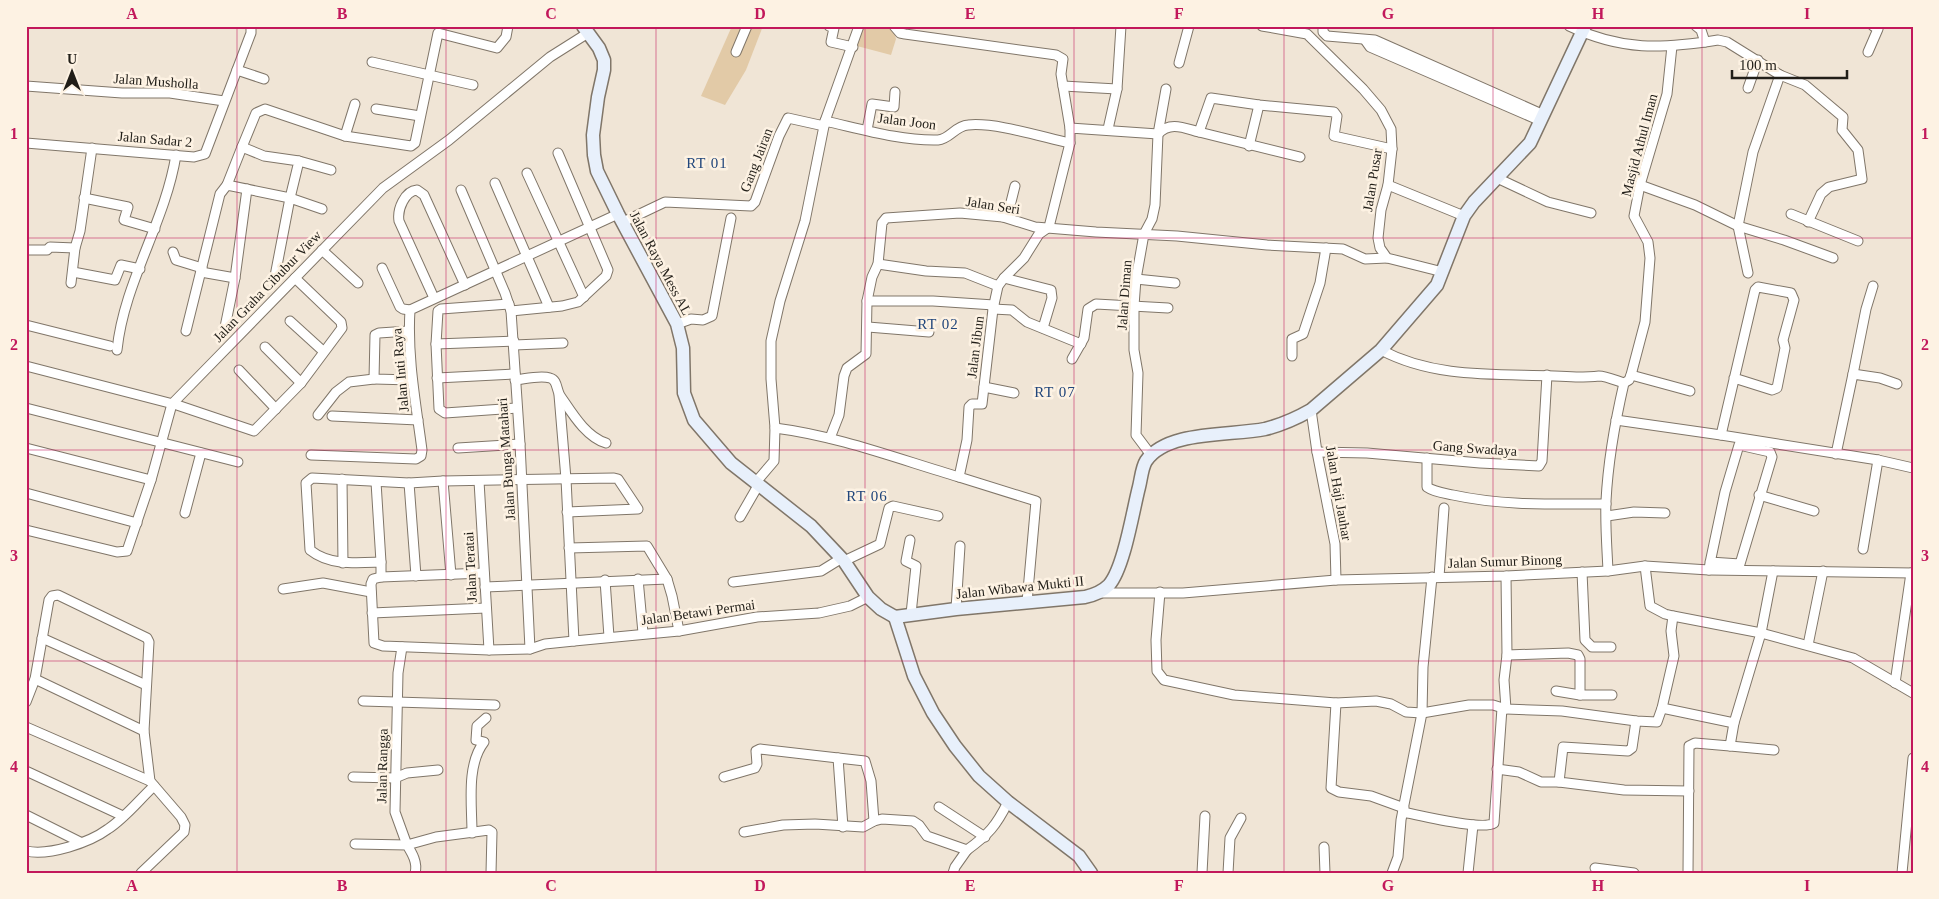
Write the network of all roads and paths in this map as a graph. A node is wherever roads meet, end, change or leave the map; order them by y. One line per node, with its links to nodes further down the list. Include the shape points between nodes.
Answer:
1 (251, 26): 25 (street, Jalan Sadar 2)
2 (508, 26): 15 (street, via 506,37 497,48)
3 (747, 26): 20 (street)
4 (829, 26): 19 (street, via 834,28 831,42)
5 (859, 26): 19 (street)
6 (894, 26): 31 (street, via 905,34 1056,55 1062,59)
7 (1121, 26): 33 (street)
8 (1189, 26): 24 (street)
9 (1262, 26): 54 (street, Jalan Pusar, via 1308,34 1381,110 1391,128)
10 (1323, 26): 41 (street, via 1326,36 1365,40 1370,47 1383,48)
11 (1569, 26): 14 (street)
12 (1696, 26): 17 (street)
13 (1876, 27): 21 (street)
14 (1584, 29): 18 (street, via 1620,44 1646,48); 41 (main road)
15 (438, 30): 26 (street)
16 (585, 30): 75 (main road, Jalan Raya Mess AL, via 604,60 593,135 594,156); 89 (street, Jalan Graha Cibubur View, via 449,140 392,181)
17 (1705, 42): 18 (street); 22 (street, via 1727,42)
18 (1672, 46): 65 (street, Masjid Athul Iman, via 1667,94)
19 (853, 47): 42 (street)
20 (736, 52)
21 (1868, 52)
22 (1758, 60): 27 (street); 32 (street)
23 (372, 62): 26 (street)
24 (1179, 63)
25 (237, 70): 28 (street); 36 (street, Jalan Sadar 2)
26 (428, 75): 29 (street); 40 (street)
27 (1780, 75): 78 (street, via 1805,85 1843,117 1842,130 1858,150 1862,179 1828,187 1821,194); 80 (street, via 1753,152)
28 (264, 79)
29 (473, 85)
30 (26, 86): 36 (street, Jalan Musholla, via 170,93)
31 (1062, 86): 33 (street); 43 (street)
32 (1748, 88)
33 (1117, 89): 45 (street)
34 (1166, 89): 47 (street, Jalan Diman)
35 (895, 92): 44 (street, via 894,107 872,104)
36 (224, 101): 56 (street, Jalan Sadar 2, via 205,154 194,157)
37 (355, 104): 48 (street)
38 (1259, 105): 46 (street, via 1210,98); 51 (street); 54 (street, via 1334,112 1337,116 1334,136)
39 (376, 109): 40 (street)
40 (420, 116): 48 (street, via 415,143 411,146)
41 (1542, 118): 61 (main road, via 1530,143)
42 (824, 124): 44 (street, Jalan Joon); 75 (street, Gang Jairan, via 788,118 751,206 666,202); 165 (street, via 805,221 771,341)
43 (1070, 128): 45 (street); 50 (street)
44 (867, 130): 50 (street, Jalan Joon, via 939,140 962,126 970,125 1004,128)
45 (1108, 130): 47 (street)
46 (1199, 132): 47 (street, via 1172,125); 51 (street)
47 (1158, 134): 83 (street, Jalan Diman, via 1155,205)
48 (345, 136): 52 (street, via 265,109 256,113)
49 (26, 142): 53 (street, Jalan Sadar 2)
50 (1070, 143): 81 (street)
51 (1249, 146): 57 (street)
52 (242, 147): 58 (street, via 264,156); 63 (street)
53 (92, 148): 56 (street, Jalan Sadar 2); 69 (street)
54 (1392, 149): 64 (street, Jalan Pusar)
55 (558, 153): 79 (street)
56 (176, 155): 82 (street, via 167,197)
57 (1300, 158)
58 (299, 161): 59 (street); 70 (street)
59 (330, 170)
60 (527, 173): 85 (street)
61 (1498, 178): 72 (street, via 1548,202); 74 (main road)
62 (495, 183): 91 (street)
63 (227, 185): 67 (street); 97 (street, via 220,194)
64 (1388, 185): 74 (street); 92 (street, Jalan Pusar, via 1378,238)
65 (1640, 185): 80 (street, via 1695,204); 143 (street, Masjid Athul Iman, via 1634,216 1648,242 1650,258 1645,322)
66 (1015, 186): 77 (street)
67 (247, 189): 70 (street); 103 (street)
68 (461, 190): 98 (street, Jalan Bunga Matahari)
69 (84, 198): 82 (street, via 128,207 124,220); 86 (street)
70 (290, 198): 71 (street); 102 (street)
71 (322, 210)
72 (1591, 213)
73 (1791, 214): 78 (street)
74 (1464, 216): 100 (main road)
75 (620, 218): 79 (street, Jalan Inti Raya); 122 (main road, Jalan Raya Mess AL)
76 (731, 218): 122 (street, via 712,316)
77 (1003, 218): 81 (street, Jalan Seri, via 1035,227); 94 (street, Jalan Seri, via 960,212 886,218 882,224)
78 (1808, 222): 84 (street)
79 (591, 226): 85 (street, Jalan Inti Raya); 112 (street, via 608,270 606,276)
80 (1738, 226): 93 (street); 101 (street)
81 (1049, 227): 83 (street, Jalan Seri); 106 (street, via 1039,234 1024,258)
82 (155, 229): 96 (street)
83 (1144, 234): 87 (street, Jalan Seri); 105 (street, Jalan Diman)
84 (1858, 241)
85 (560, 242): 91 (street, Jalan Inti Raya); 112 (street)
86 (75, 248): 88 (street); 99 (street)
87 (1326, 248): 92 (street, Jalan Seri, via 1343,249 1365,259); 137 (street, via 1320,283 1303,334 1292,339)
88 (26, 250)
89 (322, 250): 104 (street, Jalan Graha Cibubur View); 108 (street)
90 (173, 252): 97 (street, via 176,260)
91 (528, 256): 98 (street, Jalan Inti Raya); 116 (street)
92 (1387, 258): 100 (street)
93 (1833, 258)
94 (878, 264): 106 (street, via 965,273); 114 (street, Jalan Seri)
95 (382, 268): 120 (street, via 400,307)
96 (140, 269): 99 (street, via 121,264 114,280); 123 (street, via 113,348)
97 (202, 270): 103 (street); 127 (street)
98 (495, 271): 110 (street, Jalan Inti Raya); 118 (street, Jalan Bunga Matahari)
99 (73, 272): 107 (street)
100 (1443, 272): 135 (main road, via 1437,285)
101 (1748, 273)
102 (275, 276)
103 (235, 278): 124 (street)
104 (295, 278): 136 (street, via 341,322 342,328); 156 (street, Jalan Graha Cibubur View)
105 (1136, 278): 109 (street); 115 (street, Jalan Diman)
106 (1001, 282): 117 (street, Jalan Jibun); 126 (street, via 1051,290 1052,298)
107 (71, 283)
108 (358, 283)
109 (1175, 283)
110 (465, 285): 113 (street, Jalan Inti Raya); 113 (street, via 420,191 413,191 403,200 399,221)
111 (1872, 286): 141 (street)
112 (584, 296): 116 (street, via 578,302)
113 (434, 298): 120 (street, Jalan Inti Raya)
114 (867, 301): 117 (street); 125 (street, Jalan Seri)
115 (1134, 306): 119 (street); 133 (street, via 1096,304 1088,309); 177 (street, Jalan Diman, via 1134,350 1138,373 1136,435)
116 (549, 307): 118 (street)
117 (994, 307): 126 (street, via 1012,310); 152 (street, Jalan Jibun)
118 (510, 308): 130 (street, Jalan Bunga Matahari); 132 (street, via 439,309 436,314)
119 (1168, 308)
120 (410, 310): 128 (street, Jalan Inti Raya)
121 (290, 321): 136 (street)
122 (677, 324): 191 (main road, Jalan Raya Mess AL, via 683,348 684,393 694,420 731,463)
123 (26, 325)
124 (224, 327)
125 (868, 327): 129 (street); 167 (street, Jalan Seri, via 866,354 847,368 839,415)
126 (1043, 328): 133 (street)
127 (186, 331)
128 (409, 331): 147 (street, via 375,336); 148 (street, Jalan Inti Raya)
129 (929, 332)
130 (514, 343): 131 (street); 132 (street); 144 (street, Jalan Bunga Matahari)
131 (563, 343)
132 (436, 344): 145 (street)
133 (1081, 344): 138 (street)
134 (264, 347): 149 (street)
135 (1382, 350): 142 (street, via 1413,364 1474,374); 160 (main road)
136 (323, 352): 149 (street)
137 (1292, 356)
138 (1072, 359)
139 (26, 366): 156 (street)
140 (239, 370): 159 (street)
141 (1853, 374): 151 (street); 175 (street)
142 (1547, 375): 150 (street, via 1599,376); 178 (street, Gang Swadaya, via 1541,464)
143 (1631, 375): 150 (street, Masjid Athul Iman); 153 (street)
144 (515, 377): 145 (street); 155 (street, via 548,377 555,382); 158 (street, Jalan Bunga Matahari)
145 (437, 378): 158 (street, via 442,413)
146 (1734, 378): 146 (street, via 1756,289 1792,293 1794,300 1783,340 1785,348 1777,388 1772,390); 166 (street)
147 (374, 379): 148 (street); 161 (street, via 349,382 336,392)
148 (412, 380): 163 (street, Jalan Inti Raya)
149 (301, 382): 159 (street)
150 (1624, 383): 164 (street, Masjid Athul Iman)
151 (1897, 384)
152 (984, 388): 154 (street); 182 (street, Jalan Jibun, via 982,404 969,407)
153 (1690, 391)
154 (1014, 393)
155 (559, 395): 169 (street, via 586,430); 184 (street)
156 (169, 404): 159 (street, via 254,431); 168 (street, Jalan Graha Cibubur View)
157 (26, 408): 168 (street)
158 (517, 408): 170 (street, Jalan Bunga Matahari)
159 (276, 409)
160 (1311, 410): 173 (street, Jalan Haji Jauhar); 177 (main road, via 1266,429 1175,441)
161 (318, 415)
162 (332, 416): 163 (street)
163 (418, 420): 176 (street, Jalan Inti Raya, via 422,450 421,456 416,458)
164 (1616, 420): 166 (street); 194 (street, Masjid Athul Iman)
165 (775, 428): 167 (street); 191 (street, via 774,462)
166 (1721, 434): 175 (street)
167 (830, 438): 182 (street)
168 (160, 443): 174 (street); 185 (street, Jalan Graha Cibubur View)
169 (606, 443)
170 (520, 444): 172 (street); 186 (street, Jalan Bunga Matahari)
171 (26, 448): 185 (street)
172 (458, 448)
173 (1317, 452): 178 (street, Gang Swadaya); 228 (street, Jalan Haji Jauhar, via 1335,544)
174 (202, 453): 180 (street); 198 (street)
175 (1836, 454): 179 (street)
176 (311, 455)
177 (1151, 456): 236 (main road, Jalan Wibawa Mukti II, via 1145,462 1120,564 1110,584)
178 (1427, 458): 194 (street, via 1426,485 1429,489 1484,501)
179 (1878, 460): 181 (street); 208 (street)
180 (238, 462)
181 (1913, 468)
182 (960, 477): 238 (street, via 1036,501)
183 (342, 479): 189 (street); 211 (street); 211 (street, via 312,478 306,483 310,550)
184 (566, 479): 186 (street); 197 (street); 197 (street, via 618,479 638,509)
185 (151, 480): 203 (street, Jalan Graha Cibubur View)
186 (521, 480): 188 (street); 231 (street, Jalan Bunga Matahari)
187 (443, 481): 188 (street); 190 (street); 220 (street)
188 (479, 481): 219 (street, Jalan Teratai)
189 (376, 482): 190 (street); 210 (street)
190 (409, 483): 221 (street)
191 (758, 483): 202 (street); 209 (main road, Jalan Raya Mess AL, via 811,526)
192 (26, 493): 203 (street)
193 (1759, 495): 196 (street); 213 (street, via 1740,564); 213 (street, via 1772,454 1739,445)
194 (1606, 504): 201 (street, Masjid Athul Iman)
195 (1444, 508): 224 (street)
196 (1814, 511)
197 (567, 512): 207 (street)
198 (185, 513)
199 (1665, 513): 201 (street, via 1634,512)
200 (938, 516): 209 (street, via 893,506 889,508 880,544)
201 (1607, 516): 214 (street, Masjid Athul Iman)
202 (740, 517)
203 (137, 523): 204 (street, Jalan Graha Cibubur View, via 127,550 121,552)
204 (26, 530)
205 (910, 540): 242 (street, via 906,561 916,566)
206 (960, 546): 240 (street)
207 (568, 548): 225 (street, via 647,546); 229 (street)
208 (1863, 549)
209 (843, 560): 230 (street, via 821,571); 237 (main road, Jalan Raya Mess AL)
210 (381, 562): 211 (street); 223 (street)
211 (343, 563)
212 (1645, 566): 213 (street, Jalan Sumur Binong); 214 (street, Jalan Sumur Binong); 243 (street, via 1650,606)
213 (1712, 566): 215 (street, Jalan Sumur Binong)
214 (1608, 571): 217 (street, Jalan Sumur Binong)
215 (1773, 571): 216 (street, Jalan Sumur Binong); 247 (street)
216 (1823, 571): 218 (street, Jalan Sumur Binong); 251 (street)
217 (1582, 572): 222 (street, Jalan Sumur Binong); 253 (street, via 1585,640 1592,647)
218 (1912, 573): 258 (street)
219 (484, 574): 220 (street); 232 (street, Jalan Teratai)
220 (451, 575): 221 (street)
221 (416, 576): 223 (street)
222 (1506, 576): 224 (street, Jalan Sumur Binong); 256 (street)
223 (381, 577): 234 (street, via 372,581)
224 (1436, 577): 228 (street, Jalan Sumur Binong); 271 (street, via 1423,667)
225 (666, 578): 226 (street); 245 (street)
226 (638, 579): 227 (street); 246 (street)
227 (605, 580): 229 (street); 248 (street)
228 (1336, 580): 235 (street, Jalan Sumur Binong)
229 (570, 582): 231 (street); 250 (street)
230 (733, 582)
231 (528, 585): 232 (street); 254 (street, Jalan Bunga Matahari)
232 (485, 587): 239 (street, Jalan Teratai)
233 (283, 589): 234 (street, via 323,583)
234 (371, 592): 241 (street)
235 (1160, 592): 236 (street, Jalan Sumur Binong); 266 (street, via 1156,640 1158,671 1164,680 1234,695)
236 (1098, 593): 238 (main road, Jalan Wibawa Mukti II, via 1074,599)
237 (868, 597): 244 (main road, Jalan Raya Mess AL); 245 (street, Jalan Betawi Permai, via 850,606 819,613 757,617)
238 (1027, 602): 240 (main road, Jalan Wibawa Mukti II)
239 (486, 608): 241 (street); 255 (street, Jalan Teratai)
240 (956, 609): 242 (main road, Jalan Wibawa Mukti II)
241 (372, 613): 252 (street, Jalan Betawi Permai, via 373,640 378,645)
242 (911, 614): 244 (main road, Jalan Wibawa Mukti II)
243 (1673, 616): 247 (street); 269 (street, via 1674,656)
244 (895, 617): 290 (main road, via 914,676 933,713 979,776)
245 (679, 631): 246 (street, Jalan Betawi Permai)
246 (643, 634): 248 (street, Jalan Betawi Permai)
247 (1761, 634): 251 (street); 274 (street)
248 (609, 637): 250 (street, Jalan Betawi Permai)
249 (42, 638): 257 (street); 259 (street); 259 (street, via 49,600 58,594 147,638)
250 (574, 641): 254 (street, Jalan Betawi Permai)
251 (1808, 645): 258 (street, via 1853,658)
252 (402, 647): 255 (street, Jalan Betawi Permai); 267 (street, Jalan Rangga)
253 (1611, 647)
254 (530, 649): 255 (street, Jalan Betawi Permai)
255 (489, 650)
256 (1507, 655): 262 (street, via 1578,655); 270 (street)
257 (35, 679): 264 (street); 276 (street)
258 (1895, 684): 261 (street)
259 (146, 685): 276 (street)
260 (1556, 691): 262 (street)
261 (1913, 693)
262 (1580, 695): 263 (street)
263 (1612, 695)
264 (26, 702)
265 (363, 702): 267 (street)
266 (1336, 703): 271 (street, via 1376,701 1406,712); 292 (street, via 1332,788 1339,792 1371,796)
267 (398, 704): 268 (street); 286 (street, Jalan Rangga)
268 (495, 705)
269 (1662, 708): 273 (street, via 1657,722); 274 (street)
270 (1504, 709): 271 (street, via 1493,705 1469,705); 273 (street, via 1562,711); 281 (street)
271 (1422, 713): 292 (street)
272 (486, 718): 300 (street, via 477,726 476,740 484,742 477,751 473,778)
273 (1636, 721): 287 (street, via 1632,748 1628,752 1563,747)
274 (1734, 723): 277 (street)
275 (26, 727): 288 (street)
276 (144, 731): 288 (street)
277 (1730, 746): 278 (street); 289 (street, via 1695,743 1689,746)
278 (1774, 750)
279 (838, 758): 284 (street, via 760,749 756,752 755,768); 297 (street, via 865,761 871,781); 299 (street)
280 (1913, 758): 322 (street)
281 (1497, 769): 287 (street, via 1519,772 1541,782); 298 (street, via 1494,823 1490,826)
282 (438, 770): 286 (street, via 407,773)
283 (26, 771): 294 (street)
284 (724, 777)
285 (353, 778): 286 (street)
286 (395, 778): 305 (street, Jalan Rangga, via 395,812)
287 (1559, 782): 289 (street, via 1624,790)
288 (152, 784): 294 (street); 310 (street, via 185,825 184,832)
289 (1689, 791): 321 (street)
290 (1008, 802): 302 (street); 314 (main road, via 1079,856)
291 (939, 807): 302 (street)
292 (1403, 810): 298 (street); 318 (street, via 1398,857)
293 (26, 815): 303 (street)
294 (123, 816): 303 (street, via 95,837)
295 (1205, 816): 315 (street)
296 (1241, 818): 316 (street, via 1230,838)
297 (874, 821): 299 (street, via 863,828); 307 (street, via 913,822 927,836)
298 (1473, 825): 319 (street)
299 (844, 827): 301 (street, via 783,824)
300 (472, 832): 305 (street); 312 (street, via 492,832)
301 (744, 832)
302 (985, 838): 307 (street)
303 (80, 842): 308 (street, via 49,852)
304 (355, 844): 305 (street)
305 (407, 845): 311 (street, Jalan Rangga, via 417,868)
306 (1324, 847): 317 (street)
307 (966, 850): 313 (street)
308 (26, 851)
309 (1595, 868): 320 (street)
310 (141, 873)
311 (415, 873)
312 (491, 873)
313 (953, 873)
314 (1091, 873)
315 (1202, 873)
316 (1228, 873)
317 (1325, 873)
318 (1392, 873)
319 (1468, 873)
320 (1634, 873)
321 (1688, 873)
322 (1902, 873)

